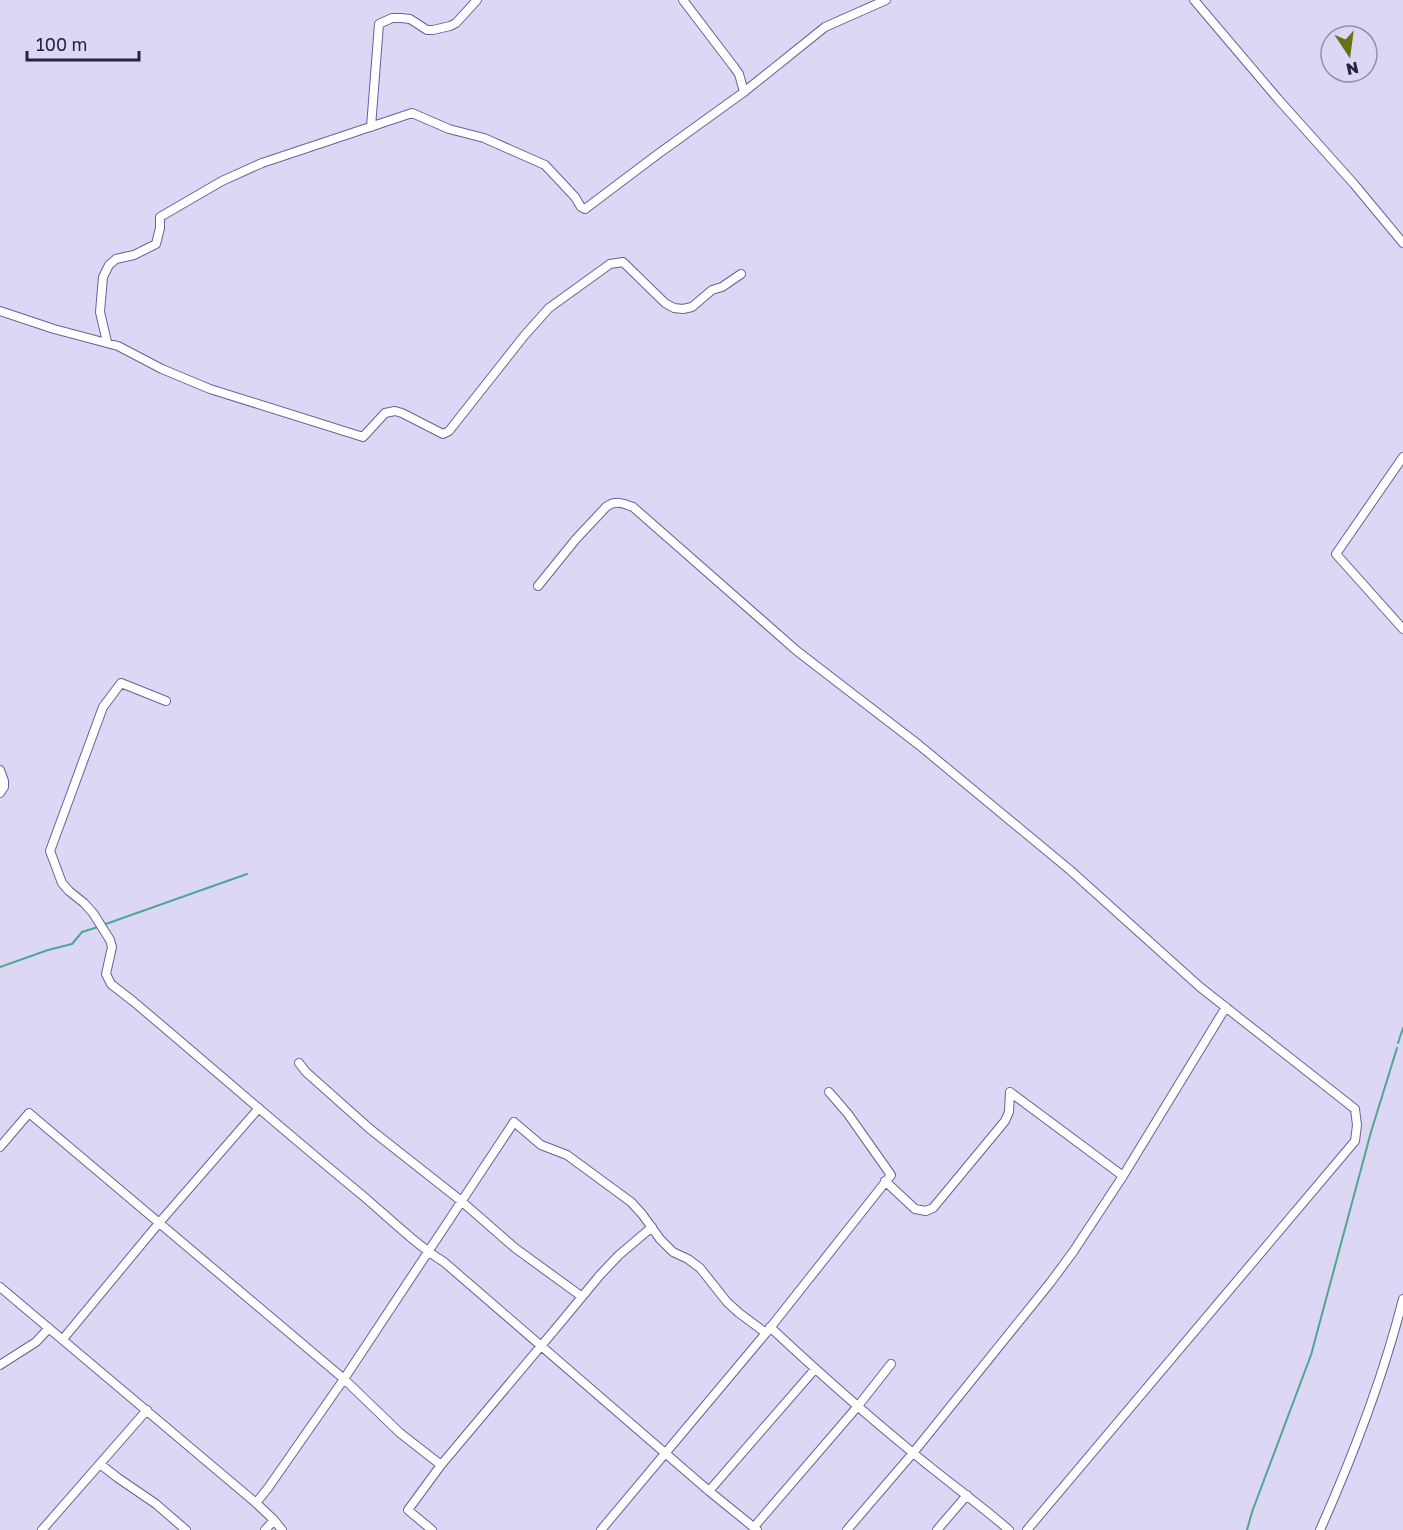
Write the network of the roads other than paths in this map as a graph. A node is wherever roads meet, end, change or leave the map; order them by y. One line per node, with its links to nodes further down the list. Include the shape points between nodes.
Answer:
1 (477, 0): 6 (street, via 450,26 427,30 401,18 379,24)
2 (683, 0): 5 (street, via 739,74)
3 (886, 0): 5 (street, via 825,27)
4 (1194, 0): 7 (street)
5 (744, 92): 6 (street, via 585,209 545,165 484,138 449,129 412,112)
6 (371, 127): 10 (street, via 262,163 160,217 156,244 116,259 103,277 100,312)
7 (1403, 243)
8 (741, 274): 10 (street, via 683,309 665,303 623,262 610,264 549,308 443,434 395,411 385,413 363,437 210,389)
9 (0, 310): 10 (street)
10 (107, 342)
11 (1403, 457): 13 (street, via 1336,554)
12 (538, 586): 17 (street, via 606,507 616,502 633,507 797,651 1044,848)
13 (1403, 630)
14 (166, 700): 20 (street, via 121,683 103,707 50,851 62,883 84,903 112,947 106,974 111,984)
15 (0, 770): 16 (street, via 4,781)
16 (0, 793)
17 (1226, 1007): 22 (street); 59 (street, via 1354,1109 1355,1142)
18 (299, 1063): 24 (street, via 370,1129)
19 (829, 1092): 23 (street, via 891,1175)
20 (259, 1108): 25 (street); 27 (street)
21 (0, 1147): 25 (street, via 30,1113)
22 (1123, 1176): 23 (street, via 1010,1092 1005,1121 933,1208 915,1209); 42 (street, via 1050,1283)
23 (885, 1181): 32 (street)
24 (461, 1201): 26 (street, via 514,1122 541,1145 567,1155 631,1202); 27 (street); 29 (street, via 515,1248)
25 (159, 1223): 33 (street); 38 (street)
26 (652, 1227): 29 (street); 32 (street, via 673,1252 700,1268 733,1308)
27 (428, 1251): 34 (street); 38 (street)
28 (0, 1287): 31 (street)
29 (581, 1296): 34 (street)
30 (1403, 1299): 60 (street, via 1361,1430)
31 (49, 1328): 33 (street); 36 (street, via 36,1342)
32 (768, 1330): 37 (street); 41 (street)
33 (63, 1339): 40 (street)
34 (540, 1346): 41 (street); 44 (street)
35 (891, 1364): 39 (street)
36 (0, 1365)
37 (815, 1369): 39 (street); 45 (street)
38 (344, 1379): 44 (street, via 400,1433); 47 (street)
39 (858, 1406): 42 (street); 49 (street)
40 (147, 1410): 43 (street); 47 (street)
41 (665, 1453): 45 (street); 55 (street)
42 (913, 1453): 46 (street); 56 (street)
43 (100, 1464): 50 (street); 51 (street)
44 (441, 1465): 54 (street, via 408,1510)
45 (709, 1491): 49 (street)
46 (967, 1495): 57 (street); 58 (street)
47 (256, 1503): 48 (street)
48 (274, 1520): 52 (street); 53 (street)
49 (756, 1529)
50 (42, 1530)
51 (186, 1530)
52 (265, 1530)
53 (282, 1530)
54 (432, 1530)
55 (601, 1530)
56 (847, 1530)
57 (936, 1530)
58 (1010, 1530)
59 (1027, 1530)
60 (1320, 1530)

